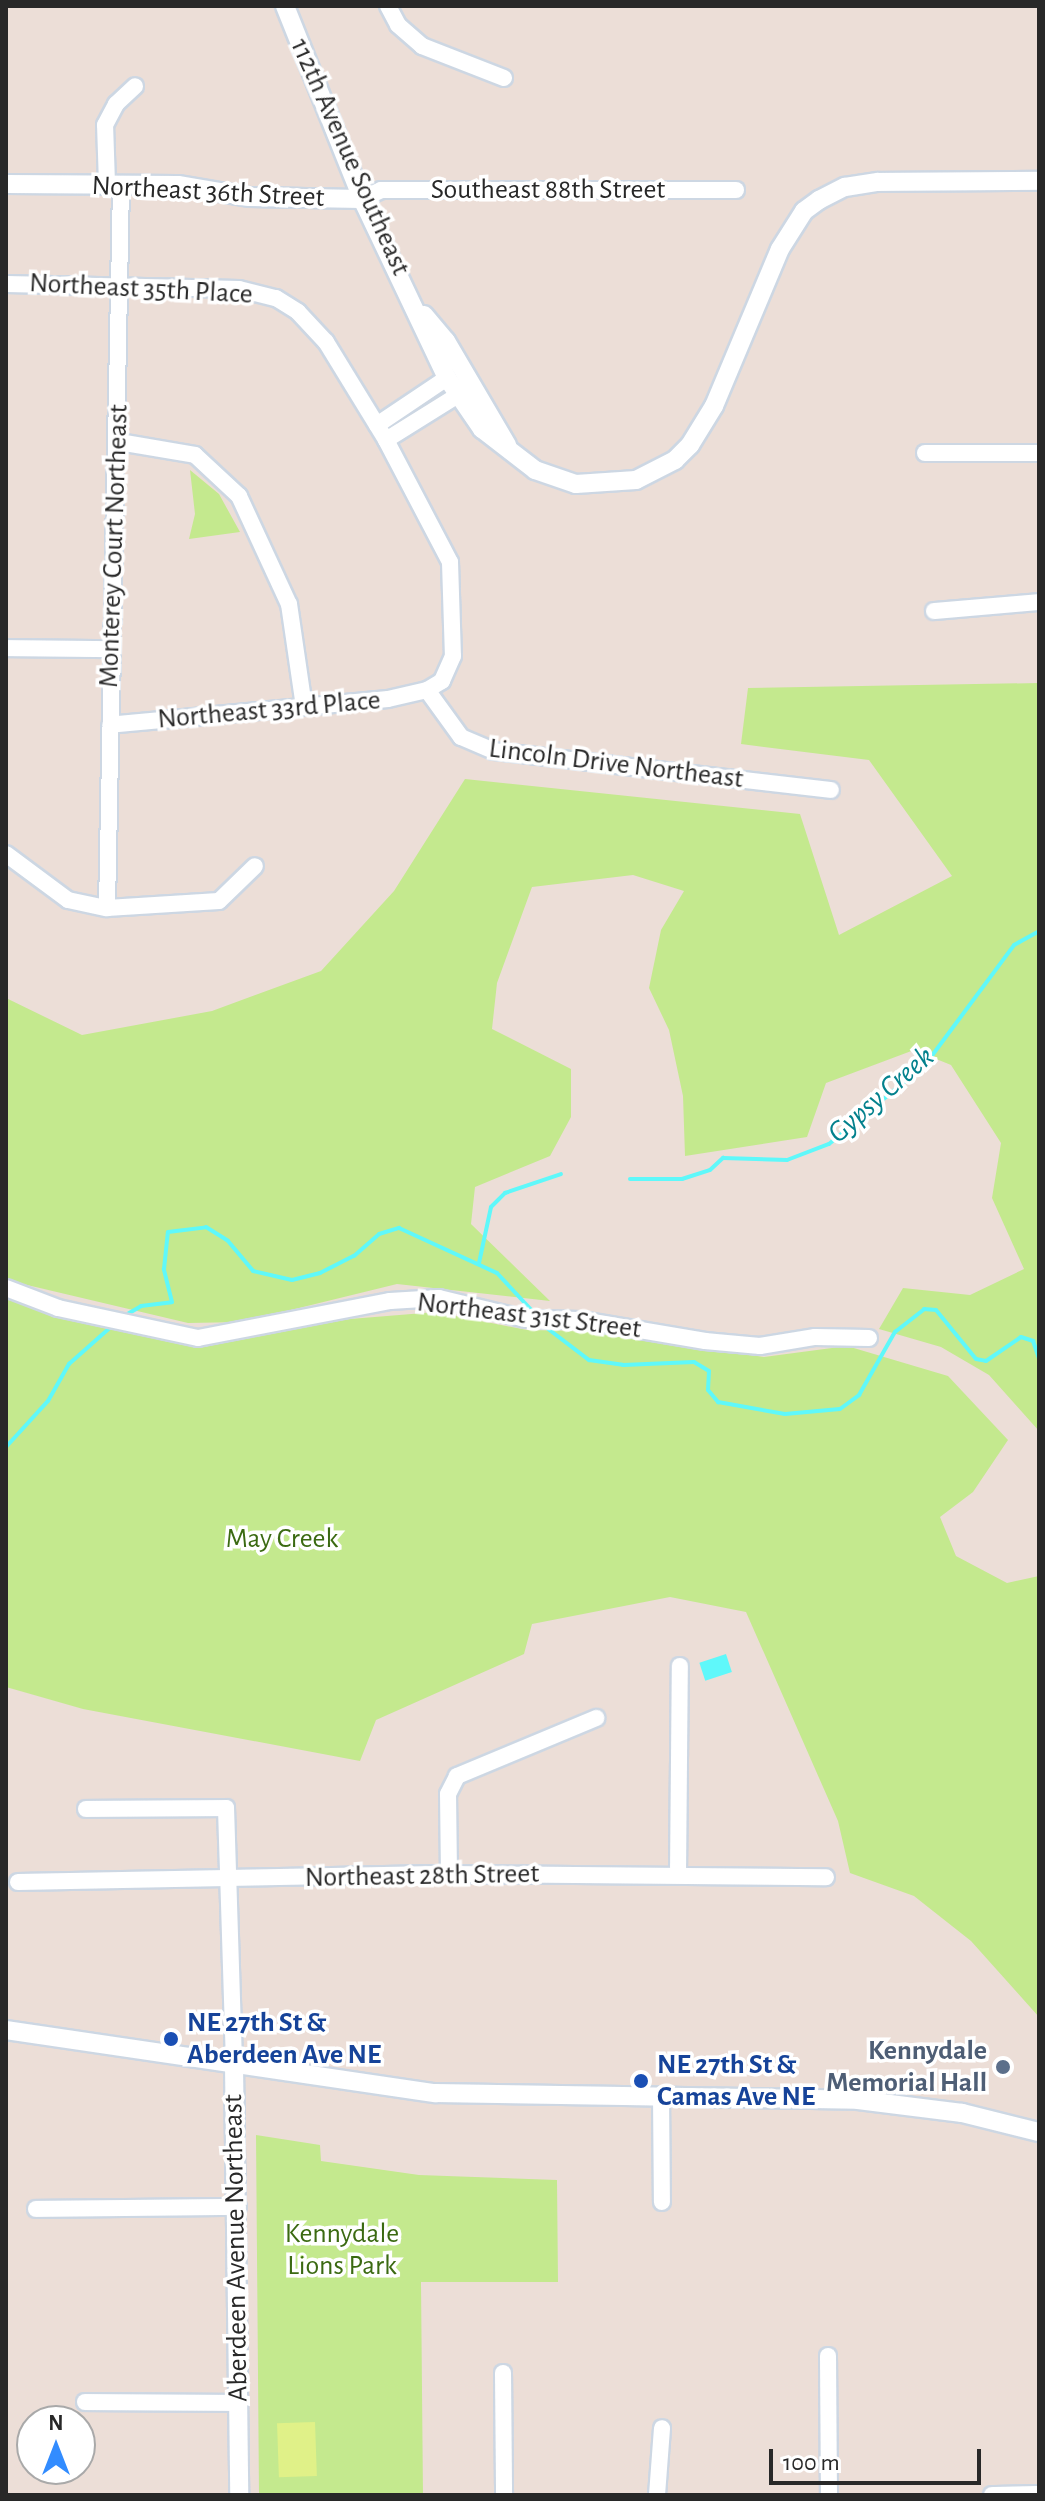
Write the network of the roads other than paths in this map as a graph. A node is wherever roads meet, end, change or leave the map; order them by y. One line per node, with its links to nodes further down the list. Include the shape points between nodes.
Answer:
1 (285, 6): 9 (street, 112th Avenue Southeast)
2 (388, 6): 3 (street, via 398,25 422,46)
3 (504, 78)
4 (135, 86): 7 (street, Monterey Court Northeast, via 116,104 105,125)
5 (1039, 181): 18 (street, 112th Avenue Southeast, via 888,181 835,190 804,211 791,228 714,406 702,430 675,460 636,480 596,486 535,470)
6 (6, 184): 7 (street, Northeast 36th Street)
7 (114, 184): 9 (street, Northeast 36th Street, via 197,186 250,197); 11 (street, Monterey Court Northeast)
8 (736, 190): 9 (street, Southeast 88th Street, via 381,190)
9 (362, 199): 12 (street, 112th Avenue Southeast)
10 (6, 284): 11 (street, Northeast 35th Place)
11 (118, 284): 15 (street, Northeast 35th Place, via 239,289 276,298 320,333); 17 (street, Monterey Court Northeast)
12 (417, 307): 13 (street, 112th Avenue Southeast); 18 (street, 112th Avenue Southeast, via 446,341)
13 (447, 378): 14 (street, 112th Avenue Southeast); 15 (street)
14 (458, 395): 16 (street); 18 (street, 112th Avenue Southeast, via 482,429)
15 (377, 425): 16 (street)
16 (386, 440): 25 (street, via 443,544 454,583 449,671)
17 (119, 442): 24 (street, Monterey Court Northeast); 26 (street, via 195,455 239,496 289,604)
18 (511, 452)
19 (925, 453): 20 (street)
20 (1039, 453)
21 (1039, 602): 22 (street)
22 (934, 611)
23 (6, 648): 24 (street)
24 (110, 649): 27 (street, Monterey Court Northeast)
25 (427, 690): 26 (street, Northeast 33rd Place); 28 (street, Lincoln Drive Northeast, via 461,737 494,751)
26 (304, 707): 27 (street, Northeast 33rd Place)
27 (110, 725): 31 (street, Monterey Court Northeast)
28 (831, 790)
29 (6, 854): 31 (street, via 68,900)
30 (255, 866): 31 (street, via 219,901)
31 (107, 908)
32 (6, 1288): 33 (street, Northeast 31st Street, via 58,1308 175,1335 221,1336 390,1301 424,1299 461,1301 526,1319 570,1320 760,1346 815,1337)
33 (869, 1338)
34 (680, 1666): 38 (street)
35 (596, 1718): 37 (street, via 457,1776 448,1794)
36 (86, 1809): 40 (street, Aberdeen Avenue Northeast, via 226,1808)
37 (449, 1874): 38 (street, Northeast 28th Street); 40 (street, Northeast 28th Street)
38 (678, 1875): 39 (street, Northeast 28th Street)
39 (826, 1877)
40 (228, 1879): 41 (street, Northeast 28th Street); 43 (street, Aberdeen Avenue Northeast)
41 (18, 1882)
42 (6, 2030): 43 (street)
43 (234, 2064): 44 (street, via 435,2093); 47 (street, Aberdeen Avenue Northeast)
44 (661, 2096): 45 (street, via 889,2102); 46 (street)
45 (1039, 2131)
46 (662, 2202)
47 (238, 2207): 48 (street); 52 (street, Aberdeen Avenue Northeast)
48 (36, 2209)
49 (828, 2356): 58 (street)
50 (503, 2373): 56 (street)
51 (85, 2402): 52 (street)
52 (238, 2403): 55 (street, Aberdeen Avenue Northeast)
53 (662, 2428): 57 (street)
54 (1039, 2494): 59 (street)
55 (239, 2495)
56 (504, 2495)
57 (657, 2495)
58 (829, 2495)
59 (992, 2495)

